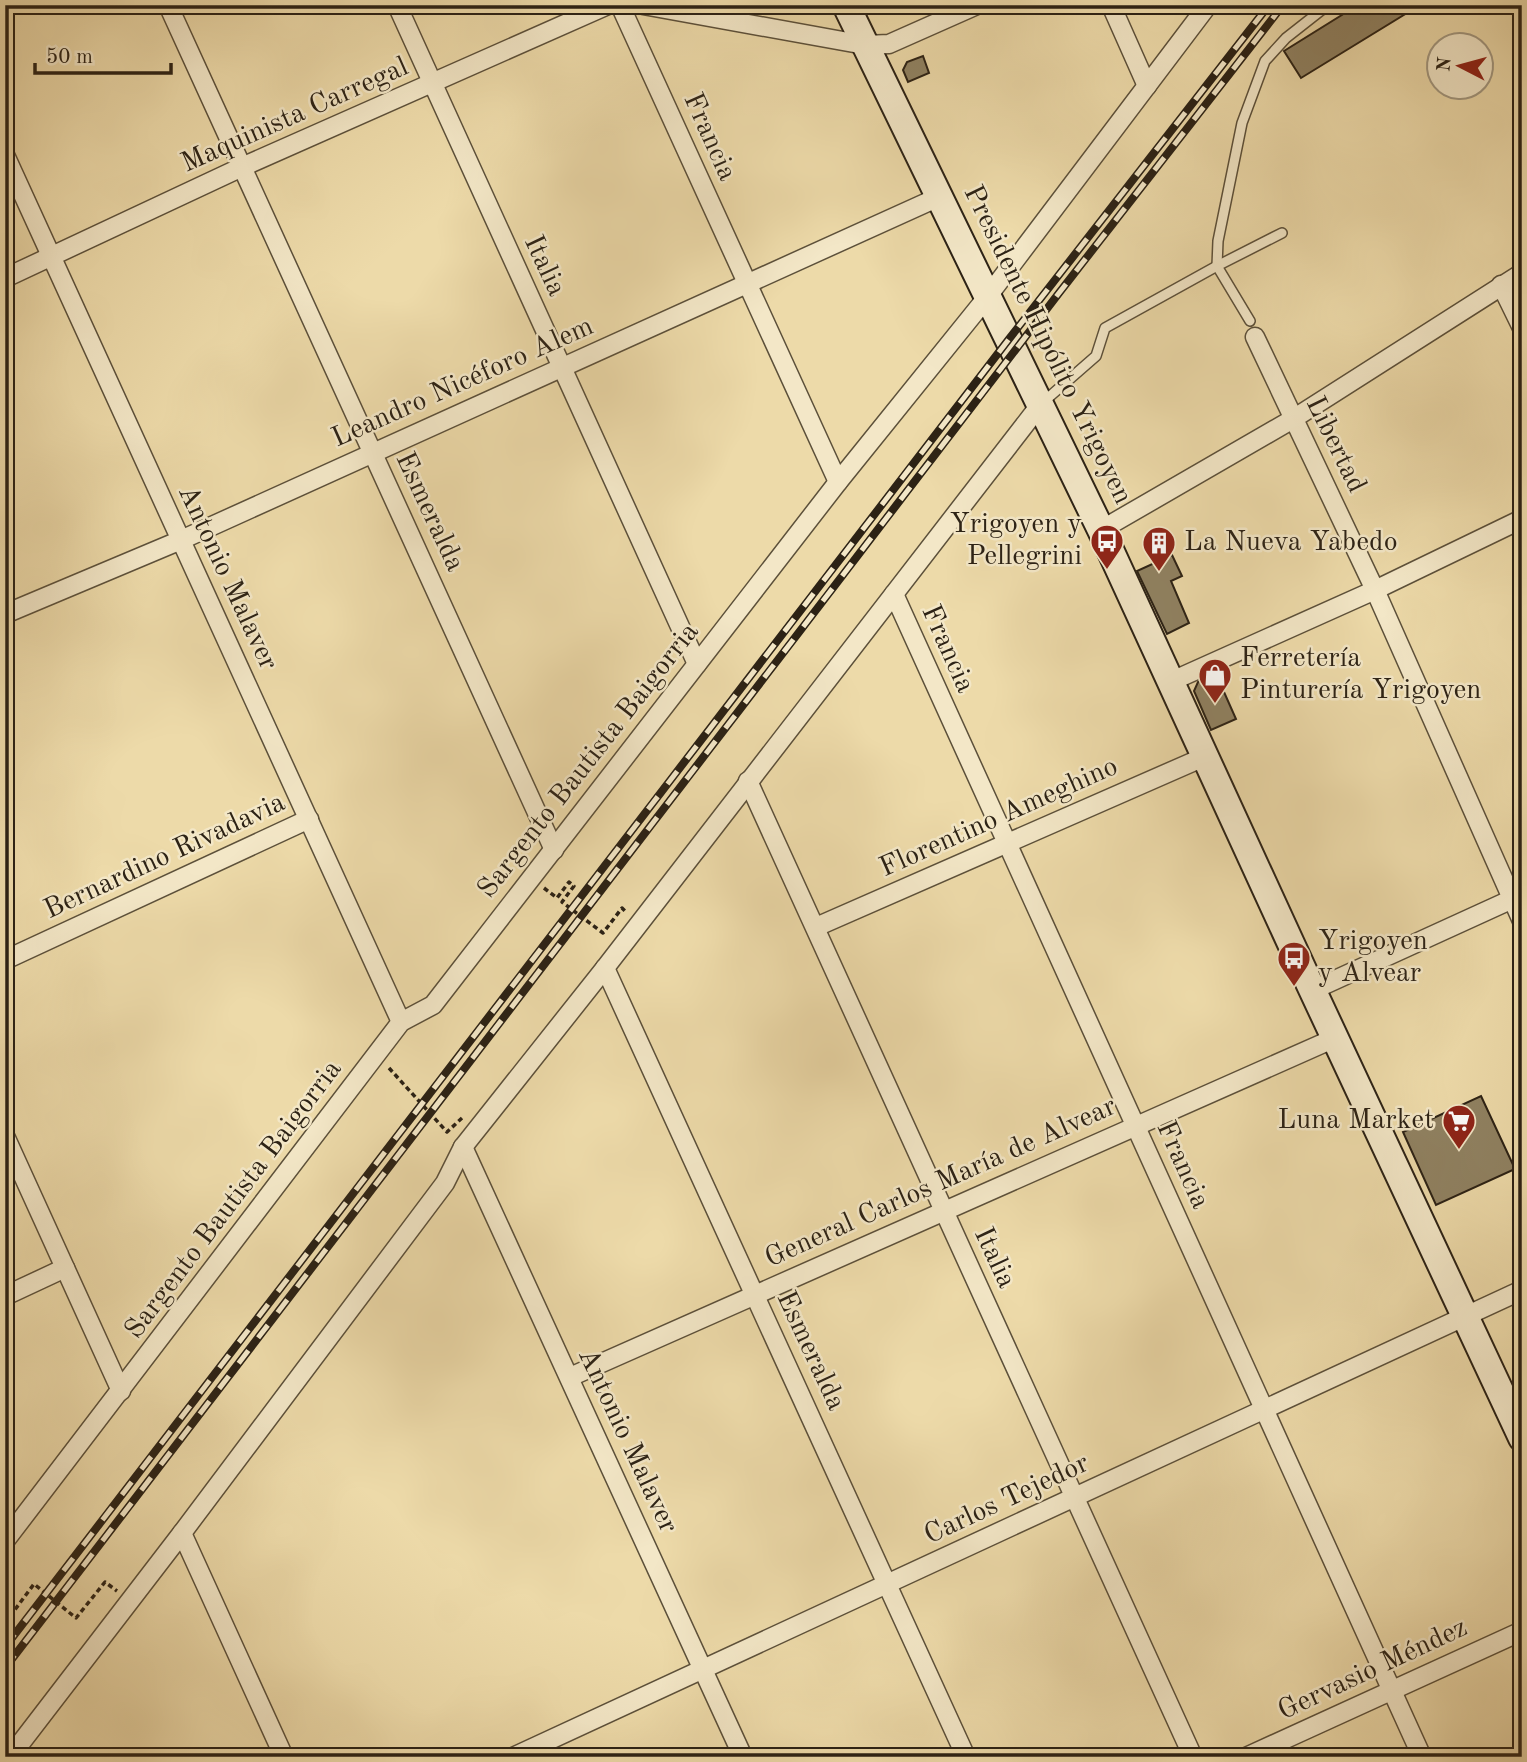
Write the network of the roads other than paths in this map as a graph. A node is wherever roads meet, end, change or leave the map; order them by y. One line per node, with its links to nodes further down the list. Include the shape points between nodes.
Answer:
1 (168, 5): 15 (street, Esmeralda)
2 (397, 5): 12 (street, Italia)
3 (608, 5): 12 (street, Maquinista Carregal)
4 (620, 5): 22 (street, Francia)
5 (643, 5): 11 (street)
6 (846, 5): 11 (street, Presidente Hipólito Yrigoyen)
7 (977, 5): 11 (street, via 889,44)
8 (1111, 5): 13 (street)
9 (1208, 5): 13 (street, Sargento Bautista Baigorria)
10 (1328, 5): 19 (lane, via 1286,38 1265,61 1257,79 1236,149)
11 (865, 45): 16 (street, Presidente Hipólito Yrigoyen)
12 (432, 83): 15 (street, Maquinista Carregal); 27 (street, Italia)
13 (1147, 86): 24 (street, Sargento Bautista Baigorria)
14 (5, 155): 18 (street, Antonio Malaver)
15 (242, 167): 18 (street, Maquinista Carregal); 30 (street, Esmeralda)
16 (941, 196): 22 (street, Leandro Nicéforo Alem); 24 (street, Presidente Hipólito Yrigoyen)
17 (1282, 233): 19 (lane)
18 (52, 257): 21 (street, Maquinista Carregal); 34 (street, Antonio Malaver)
19 (1217, 266): 26 (lane); 28 (lane, via 1105,328 1096,356)
20 (1522, 272): 23 (street)
21 (5, 278)
22 (747, 284): 27 (street, Leandro Nicéforo Alem); 31 (street, Francia)
23 (1501, 285): 25 (street); 29 (street)
24 (988, 296): 28 (street, Presidente Hipólito Yrigoyen); 31 (street, Sargento Bautista Baigorria)
25 (1522, 328)
26 (1253, 329): 29 (street, Libertad)
27 (562, 367): 30 (street, Leandro Nicéforo Alem); 38 (street, Italia)
28 (1040, 405): 33 (street, Presidente Hipólito Yrigoyen); 36 (street)
29 (1293, 419): 33 (street); 35 (street, Libertad)
30 (373, 453): 34 (street, Leandro Nicéforo Alem); 44 (street, Esmeralda)
31 (838, 482): 38 (street, Sargento Bautista Baigorria)
32 (1522, 519): 35 (street)
33 (1101, 530): 39 (street, Presidente Hipólito Yrigoyen)
34 (181, 540): 37 (street, Leandro Nicéforo Alem); 42 (street, Antonio Malaver)
35 (1375, 590): 39 (street); 45 (street, Libertad)
36 (894, 594): 41 (street); 43 (street, Francia)
37 (5, 614)
38 (697, 664): 44 (street, Sargento Bautista Baigorria)
39 (1172, 681): 40 (street, Presidente Hipólito Yrigoyen)
40 (1204, 757): 43 (street, Florentino Ameghino); 50 (street, Presidente Hipólito Yrigoyen)
41 (748, 781): 47 (street, Italia); 49 (street)
42 (309, 819): 48 (street, Bernardino Rivadavia); 51 (street, Antonio Malaver)
43 (1007, 843): 47 (street, Florentino Ameghino); 53 (street, Francia)
44 (554, 850): 51 (street, Sargento Bautista Baigorria, via 433,1005)
45 (1517, 897): 46 (street, Libertad); 50 (street)
46 (1522, 921)
47 (816, 928): 56 (street, Italia)
48 (5, 960)
49 (605, 968): 55 (street); 59 (street, Esmeralda)
50 (1312, 990): 52 (street, Presidente Hipólito Yrigoyen)
51 (401, 1023): 63 (street, Sargento Bautista Baigorria)
52 (1335, 1038): 53 (street, General Carlos María de Alvear); 61 (street, Presidente Hipólito Yrigoyen)
53 (1135, 1125): 56 (street, General Carlos María de Alvear); 64 (street, Francia)
54 (5, 1136): 57 (street)
55 (463, 1147): 62 (street, Antonio Malaver); 67 (street, via 445,1183)
56 (944, 1210): 59 (street, General Carlos María de Alvear); 66 (street, Italia)
57 (65, 1268): 60 (street); 63 (street)
58 (1522, 1290): 61 (street, Carlos Tejedor)
59 (755, 1294): 62 (street, General Carlos María de Alvear); 69 (street, Esmeralda)
60 (5, 1296)
61 (1464, 1316): 64 (street, Carlos Tejedor); 65 (street, Presidente Hipólito Yrigoyen)
62 (569, 1377): 71 (street, Antonio Malaver)
63 (121, 1391): 68 (street, Sargento Bautista Baigorria)
64 (1264, 1410): 66 (street, Carlos Tejedor); 72 (street, Francia)
65 (1522, 1438)
66 (1075, 1498): 69 (street, Carlos Tejedor); 78 (street, Italia)
67 (182, 1533): 73 (street); 74 (street)
68 (5, 1541)
69 (887, 1584): 71 (street, Carlos Tejedor); 77 (street, Esmeralda)
70 (1522, 1631): 72 (street, Gervasio Méndez)
71 (703, 1670): 75 (street, Carlos Tejedor); 76 (street, Antonio Malaver)
72 (1391, 1689): 79 (street, Gervasio Méndez); 80 (street, Francia)
73 (10, 1757)
74 (284, 1757)
75 (513, 1757)
76 (743, 1757)
77 (966, 1757)
78 (1193, 1757)
79 (1246, 1757)
80 (1422, 1757)

